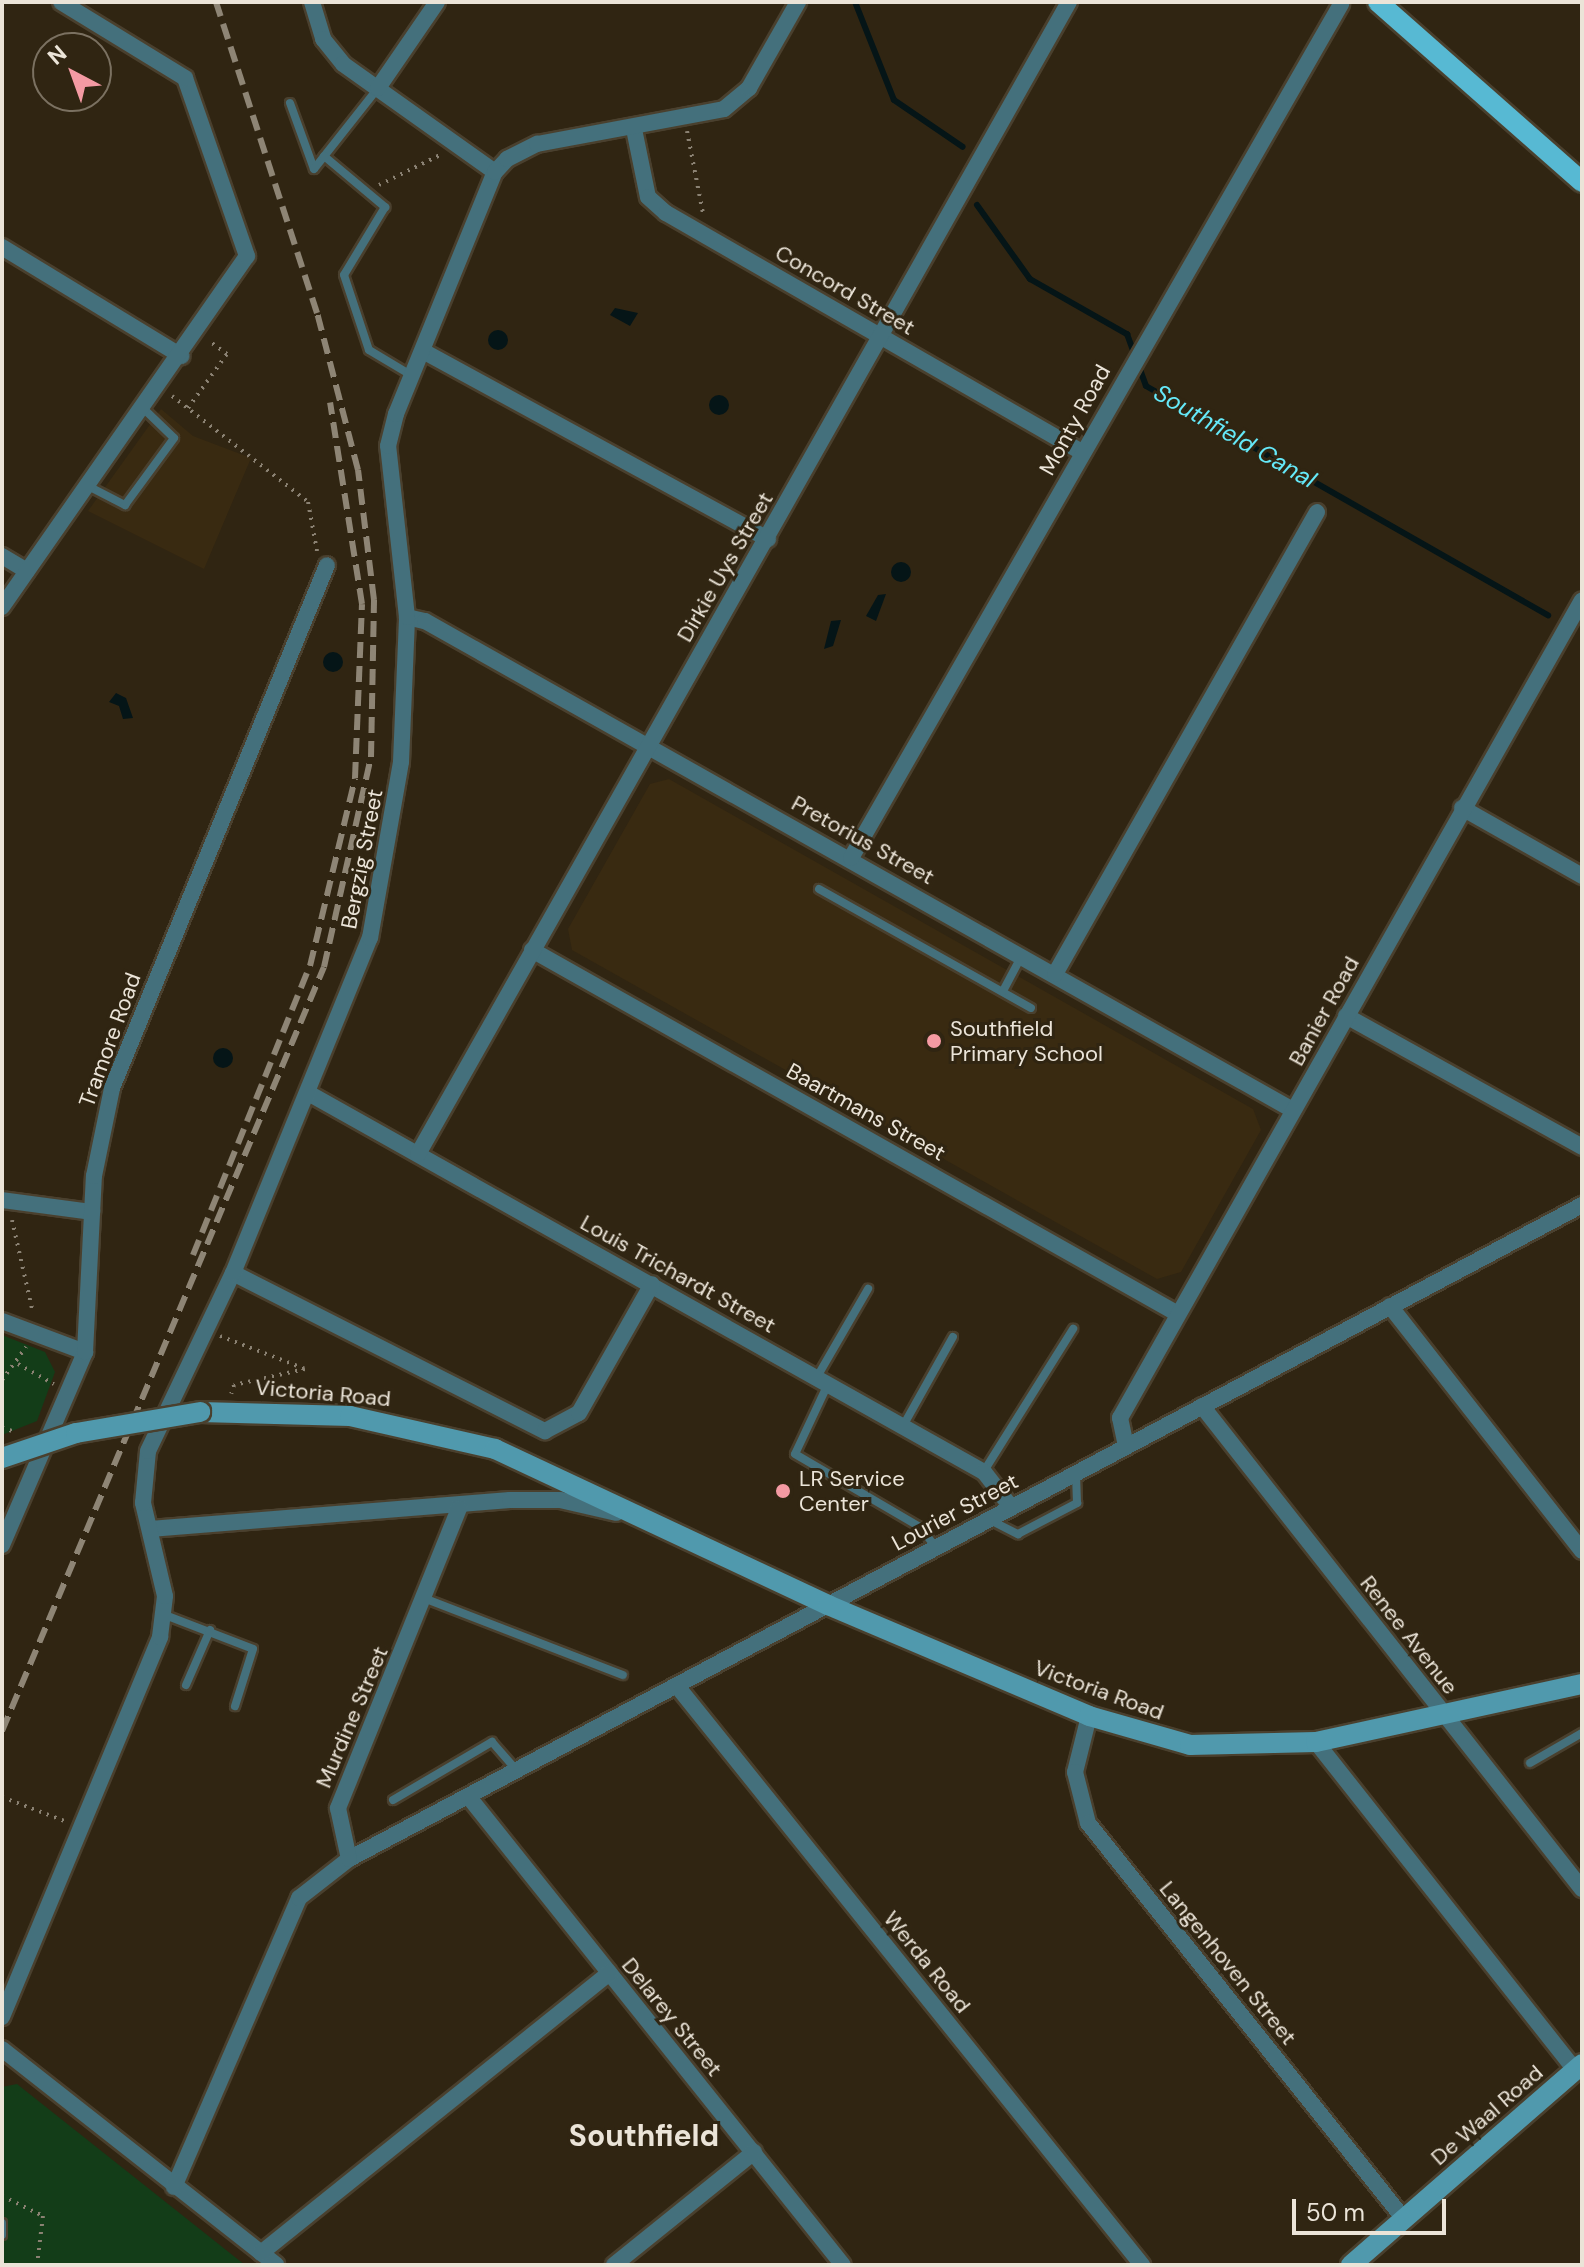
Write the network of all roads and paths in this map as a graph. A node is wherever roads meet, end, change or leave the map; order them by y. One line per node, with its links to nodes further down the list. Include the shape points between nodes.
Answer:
1 (61, 2): 22 (street, via 185,78 247,256)
2 (312, 2): 8 (street, via 333,53)
3 (437, 2): 8 (street)
4 (798, 2): 10 (street, via 749,88)
5 (1069, 2): 19 (street, Dirkie Uys Street)
6 (1378, 2): 15 (main road)
7 (1341, 4): 27 (street, Monty Road)
8 (378, 88): 12 (street); 13 (lane)
9 (290, 103): 13 (lane, via 312,169)
10 (712, 113): 11 (street); 17 (path, via 687,132)
11 (634, 129): 14 (street, via 537,144); 17 (street, Concord Street, via 648,197)
12 (451, 141): 14 (street); 16 (path, via 429,161 384,178)
13 (324, 156): 16 (lane)
14 (495, 172): 21 (street, Bergzig Street)
15 (1582, 182)
16 (373, 194): 23 (lane, via 383,213 344,275 369,350)
17 (708, 237): 19 (street, Concord Street)
18 (2, 247): 22 (street)
19 (880, 334): 27 (street, Concord Street); 30 (street, Dirkie Uys Street)
20 (207, 340): 25 (path, via 227,354)
21 (423, 351): 23 (street, Bergzig Street); 30 (street)
22 (181, 356): 26 (street)
23 (412, 375): 36 (street, Bergzig Street, via 388,446)
24 (169, 393): 25 (path)
25 (188, 408): 32 (path, via 308,502)
26 (144, 409): 28 (street); 28 (lane, via 174,438 125,505)
27 (1083, 453): 39 (street, Monty Road)
28 (88, 486): 33 (street)
29 (1317, 512): 44 (street)
30 (768, 539): 37 (street, Dirkie Uys Street)
31 (2, 556): 33 (street)
32 (323, 561): 54 (street, Tramore Road, via 112,1088)
33 (27, 571): 34 (street)
34 (2, 607)
35 (1576, 614): 38 (street, Banier Road)
36 (407, 617): 37 (street, Pretorius Street); 48 (street, Bergzig Street, via 401,762 384,881 361,967)
37 (647, 747): 39 (street, Pretorius Street); 42 (street, Dirkie Uys Street)
38 (1462, 808): 40 (street); 47 (street, Banier Road)
39 (851, 858): 43 (street, Pretorius Street)
40 (1582, 876)
41 (819, 889): 45 (lane)
42 (532, 950): 51 (street, Dirkie Uys Street); 59 (street, Baartmans Street)
43 (1022, 956): 44 (street, Pretorius Street); 45 (lane)
44 (1055, 974): 49 (street, Pretorius Street)
45 (1003, 991): 46 (lane)
46 (1031, 1008)
47 (1346, 1016): 49 (street, Banier Road); 50 (street)
48 (310, 1094): 51 (street, Louis Trichardt Street); 55 (street, Bergzig Street)
49 (1293, 1110): 59 (street, Banier Road)
50 (1582, 1147)
51 (418, 1154): 56 (street, Louis Trichardt Street)
52 (1582, 1205): 58 (street, Lourier Street)
53 (6, 1206): 54 (street); 61 (path)
54 (92, 1212): 66 (street, Tramore Road)
55 (233, 1273): 56 (street, via 522,1424 557,1431 587,1401); 84 (street, Bergzig Street, via 148,1451 142,1482)
56 (652, 1284): 69 (street, Louis Trichardt Street)
57 (868, 1289): 69 (lane)
58 (1390, 1306): 72 (street, Lourier Street); 87 (street)
59 (1178, 1314): 76 (street, Banier Road, via 1118,1423)
60 (2, 1321): 66 (street)
61 (35, 1324)
62 (1073, 1329): 78 (lane)
63 (213, 1334): 71 (path, via 305,1369 297,1377 234,1385)
64 (953, 1337): 73 (lane)
65 (28, 1344): 67 (path)
66 (85, 1352): 85 (street, Tramore Road)
67 (18, 1364): 68 (path); 70 (path)
68 (2, 1380)
69 (823, 1381): 73 (street, Louis Trichardt Street); 86 (lane, via 795,1454 920,1527)
70 (54, 1384)
71 (231, 1394)
72 (1202, 1406): 76 (street, Lourier Street); 97 (street, Renee Avenue)
73 (902, 1426): 78 (street, Louis Trichardt Street)
74 (2, 1428): 75 (path)
75 (18, 1433)
76 (1126, 1446): 79 (street, Lourier Street)
77 (2, 1458): 82 (street, Victoria Road, bridge, via 76,1433 200,1412 310,1412 407,1424 495,1449)
78 (984, 1472): 80 (street, Louis Trichardt Street)
79 (1076, 1472): 80 (street, Lourier Street); 83 (lane, via 1077,1503 1018,1534)
80 (1011, 1507): 83 (street, Lourier Street)
81 (459, 1508): 82 (street, Victoria Road, via 560,1500); 84 (street, Victoria Road, via 420,1504); 88 (street, Murdine Street)
82 (627, 1515): 89 (street, Victoria Road)
83 (988, 1519): 86 (street, Lourier Street)
84 (150, 1529): 90 (street, Bergzig Street, via 164,1576)
85 (2, 1545)
86 (935, 1546): 89 (street, Lourier Street)
87 (1582, 1551)
88 (426, 1599): 92 (lane); 107 (street, Murdine Street, via 338,1808)
89 (828, 1605): 95 (street, Lourier Street); 98 (street, Victoria Road)
90 (165, 1615): 91 (lane); 106 (street)
91 (210, 1630): 94 (lane); 96 (lane, via 255,1653)
92 (623, 1675)
93 (1582, 1684): 97 (street, Victoria Road)
94 (186, 1685)
95 (677, 1686): 102 (street, Lourier Street); 124 (street, Werda Road)
96 (235, 1706)
97 (1443, 1715): 100 (street, Victoria Road); 108 (street, Renee Avenue)
98 (1089, 1716): 100 (street, Victoria Road, via 1190,1745); 116 (street, Langenhoven Street, via 1075,1772 1088,1823)
99 (1582, 1733): 101 (lane)
100 (1316, 1742): 112 (street)
101 (1530, 1763)
102 (517, 1770): 103 (street, Lourier Street); 105 (lane, via 492,1742)
103 (468, 1796): 107 (street, Lourier Street); 109 (street, Delarey Street)
104 (2, 1797): 106 (path)
105 (393, 1800)
106 (82, 1828): 110 (street)
107 (349, 1859): 114 (street, via 299,1898)
108 (1582, 1889)
109 (609, 1973): 113 (street, Delarey Street); 119 (street)
110 (2, 2017)
111 (2, 2049): 114 (street)
112 (1579, 2067): 116 (street, De Waal Road)
113 (754, 2152): 122 (street); 123 (street, Delarey Street)
114 (174, 2187): 119 (street)
115 (2, 2196): 120 (path, via 43,2216)
116 (1404, 2219): 125 (street, De Waal Road)
117 (2, 2223): 118 (lane)
118 (2, 2235)
119 (261, 2253): 121 (street)
120 (37, 2265)
121 (276, 2265)
122 (614, 2265)
123 (843, 2265)
124 (1142, 2265)
125 (1351, 2265)

